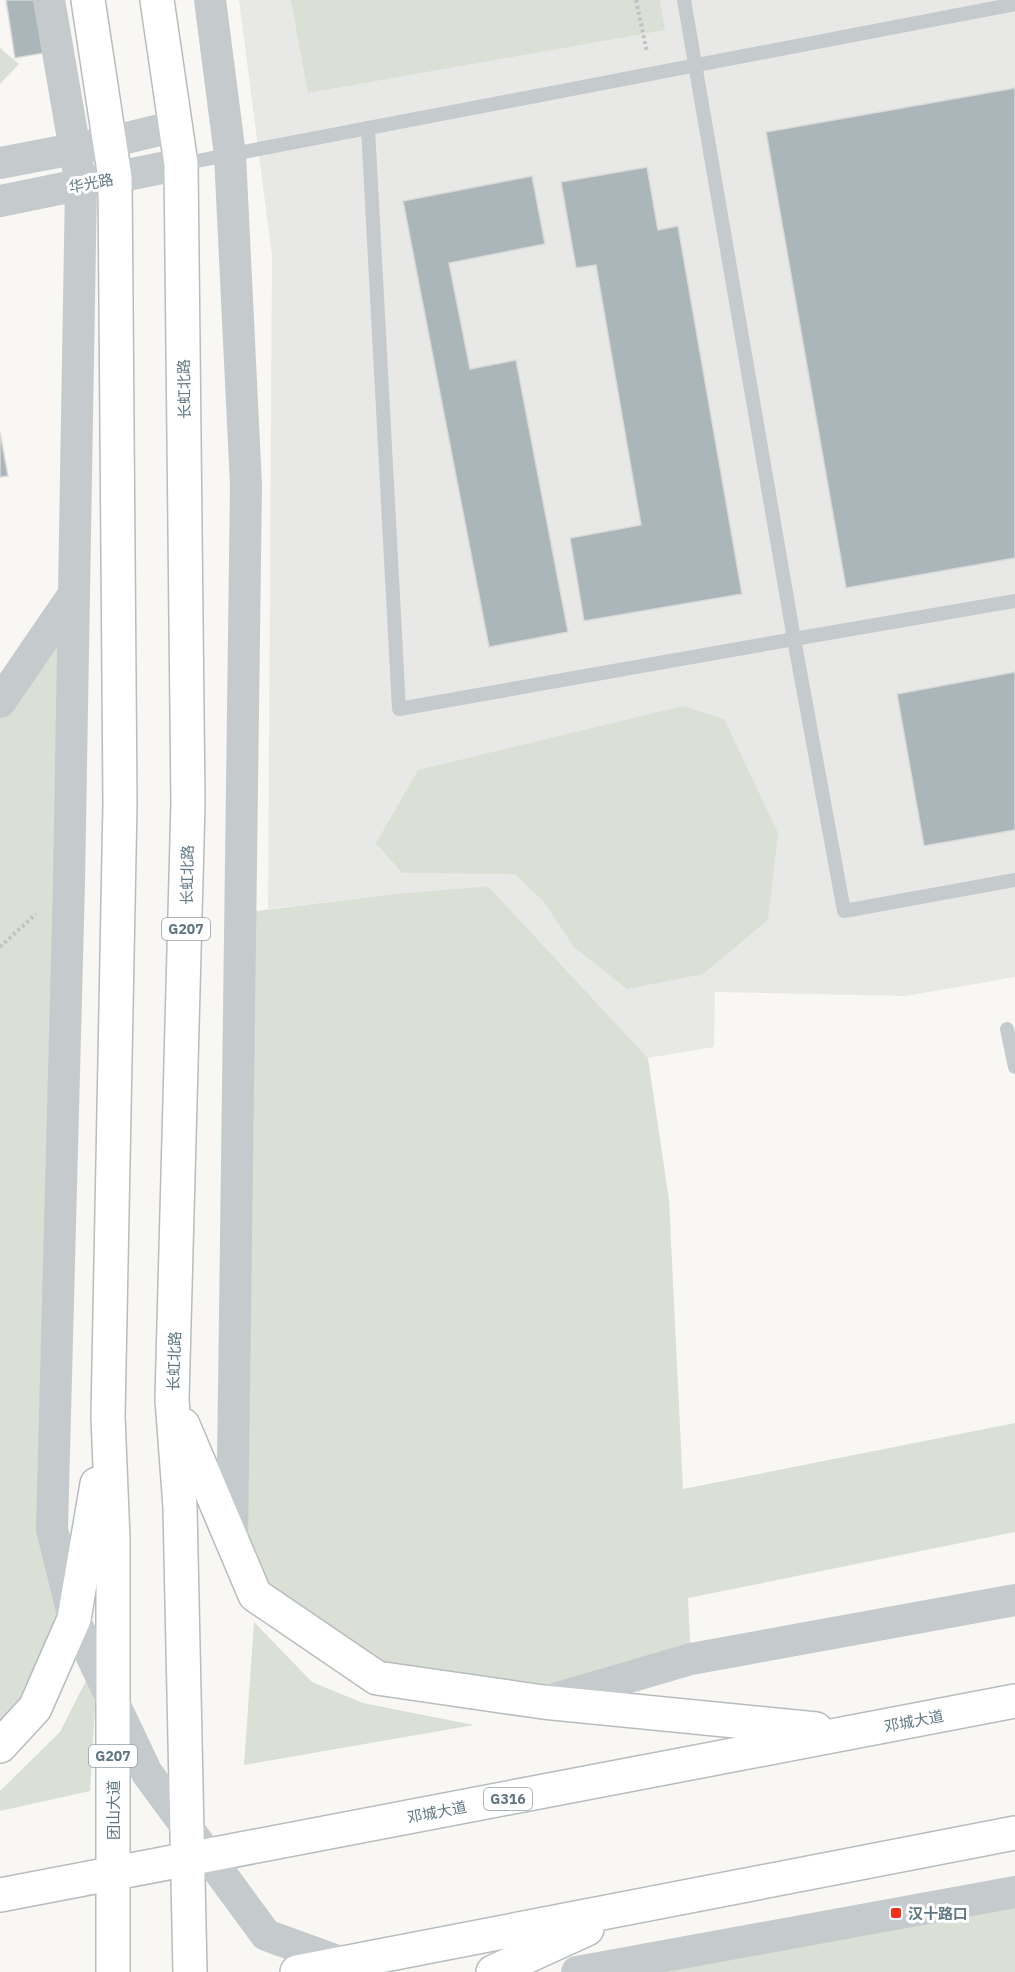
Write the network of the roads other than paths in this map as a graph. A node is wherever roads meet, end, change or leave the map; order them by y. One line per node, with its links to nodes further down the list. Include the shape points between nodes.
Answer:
1 (49, 0): 11 (street)
2 (88, 0): 10 (highway, G207)
3 (157, 0): 8 (highway, 长虹北路 / G207)
4 (210, 0): 12 (street)
5 (684, 0): 7 (lane)
6 (1015, 4): 7 (lane)
7 (696, 65): 9 (lane); 20 (lane)
8 (176, 126): 10 (street); 14 (highway, 长虹北路 / G207)
9 (368, 128): 12 (lane); 20 (lane, via 399,709)
10 (110, 142): 11 (street); 15 (highway, G207)
11 (75, 149): 13 (street); 16 (street)
12 (231, 154): 14 (lane); 27 (street, via 246,485)
13 (0, 163)
14 (181, 164): 15 (street, 华光路); 25 (highway, 长虹北路 / G207, via 189,803)
15 (115, 178): 16 (street, 华光路); 26 (highway, G207, via 120,803)
16 (81, 185): 17 (street, 华光路); 18 (street)
17 (0, 201)
18 (74, 594): 21 (street); 29 (street, via 52,1529)
19 (1015, 602): 20 (lane)
20 (795, 639): 22 (lane, via 844,911)
21 (0, 702)
22 (1015, 880)
23 (1007, 1029): 24 (lane)
24 (1015, 1067)
25 (172, 1399): 27 (highway); 35 (highway, 长虹北路 / G207, via 180,1507)
26 (108, 1417): 29 (highway); 36 (highway, 团山大道 / G207, via 113,1539)
27 (232, 1540): 31 (highway, via 255,1595 377,1678)
28 (1015, 1600): 31 (street, via 692,1659)
29 (74, 1618): 33 (highway, via 35,1708); 43 (street, via 147,1773 266,1935)
30 (1015, 1701): 32 (highway, 邓城大道 / G316)
31 (543, 1702): 32 (highway)
32 (850, 1733): 35 (highway, 邓城大道 / G316)
33 (0, 1746)
34 (1015, 1833): 39 (highway)
35 (187, 1860): 36 (highway, 邓城大道 / G316); 41 (highway, G207)
36 (112, 1874): 38 (highway, 邓城大道 / G316); 40 (highway, 团山大道 / G207)
37 (1015, 1892): 45 (street)
38 (0, 1895)
39 (634, 1907): 42 (highway); 44 (highway)
40 (113, 1972)
41 (190, 1972)
42 (297, 1972)
43 (368, 1972)
44 (493, 1972)
45 (577, 1972)

